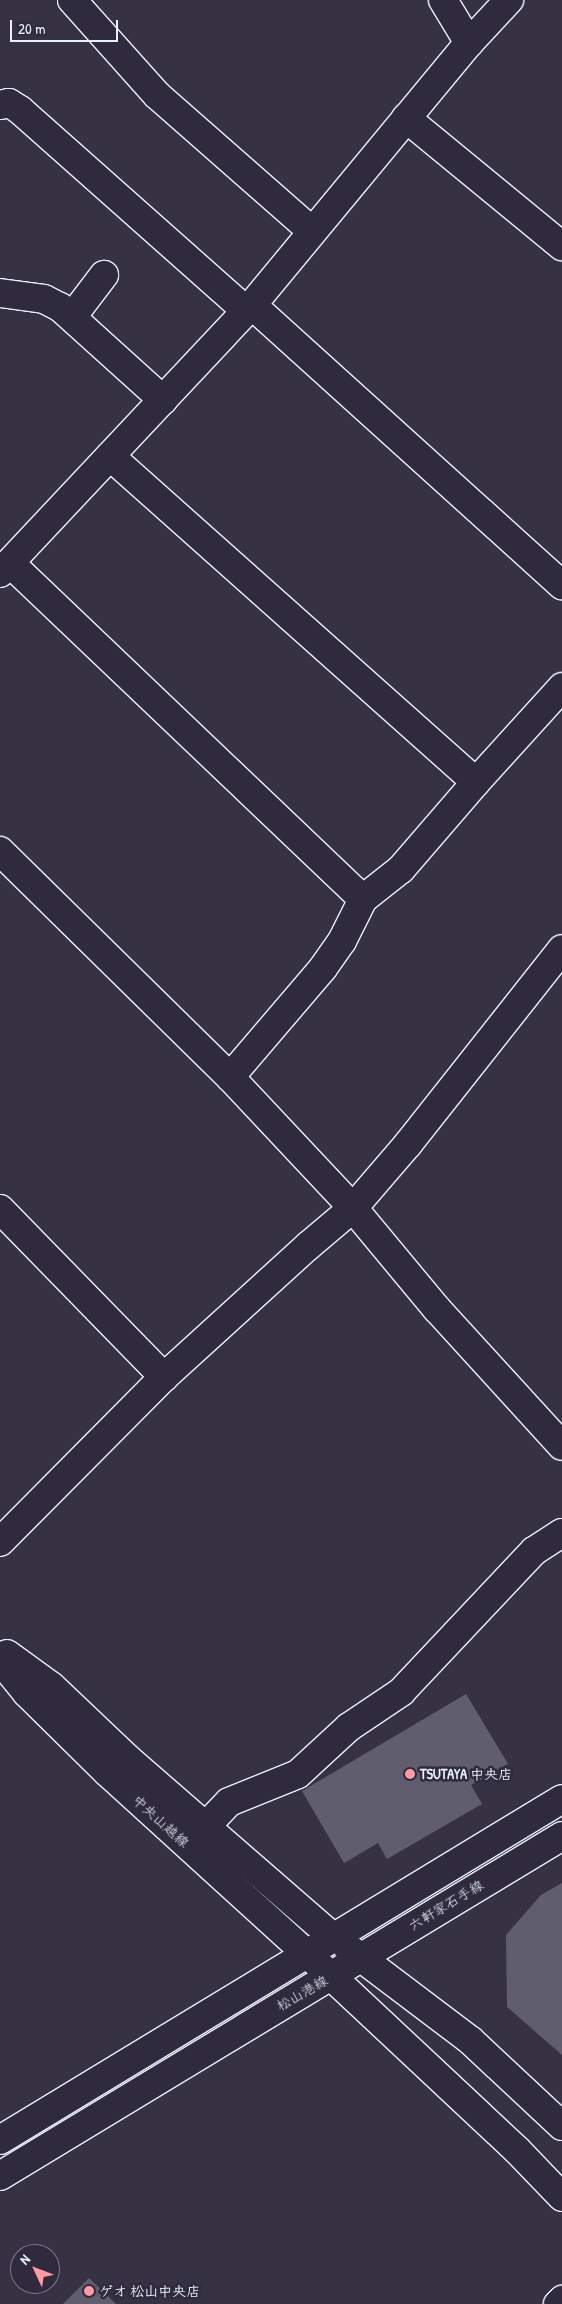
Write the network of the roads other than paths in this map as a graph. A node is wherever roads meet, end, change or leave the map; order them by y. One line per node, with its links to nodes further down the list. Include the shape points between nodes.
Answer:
1 (72, 0): 7 (street, via 157,95)
2 (443, 0): 4 (street)
3 (509, 0): 4 (street)
4 (469, 43): 6 (street)
5 (0, 105): 11 (street, via 8,103 20,110)
6 (406, 118): 7 (street); 8 (street)
7 (312, 231): 11 (street)
8 (562, 246)
9 (104, 275): 12 (street)
10 (0, 293): 12 (street, via 44,299)
11 (249, 308): 13 (street); 16 (street)
12 (72, 317): 13 (street)
13 (163, 400): 14 (street)
14 (110, 456): 15 (street); 18 (street)
15 (5, 568): 20 (street)
16 (562, 585)
17 (562, 688): 18 (street)
18 (476, 782): 20 (street, via 401,869)
19 (0, 851): 22 (street)
20 (363, 900): 22 (street, via 342,941 323,968)
21 (562, 949): 23 (street, via 408,1144)
22 (230, 1077): 23 (street)
23 (353, 1208): 25 (street); 26 (street, via 437,1309)
24 (0, 1209): 25 (street)
25 (164, 1377): 28 (street)
26 (562, 1446)
27 (562, 1533): 32 (street, via 534,1551 401,1692 349,1727 298,1774 229,1802)
28 (0, 1542)
29 (0, 1649): 32 (street, 中央山越線, via 51,1686 128,1759)
30 (0, 1660): 32 (street, 中央山越線, via 27,1693 107,1772)
31 (562, 1799): 34 (street)
32 (197, 1836): 34 (street, 中央山越線); 35 (street, 中央山越線)
33 (562, 1836): 36 (street, 六軒家石手線)
34 (333, 1937): 35 (street); 36 (street)
35 (306, 1953): 37 (street, 中央山越線); 39 (street)
36 (360, 1957): 37 (street, 六軒家石手線); 38 (street, via 470,2040)
37 (330, 1975): 40 (street, 松山港線); 41 (street, 松山港線, via 517,2150)
38 (562, 2126)
39 (0, 2140)
40 (0, 2176)
41 (562, 2197)
42 (562, 2300): 43 (street)
43 (558, 2304)

